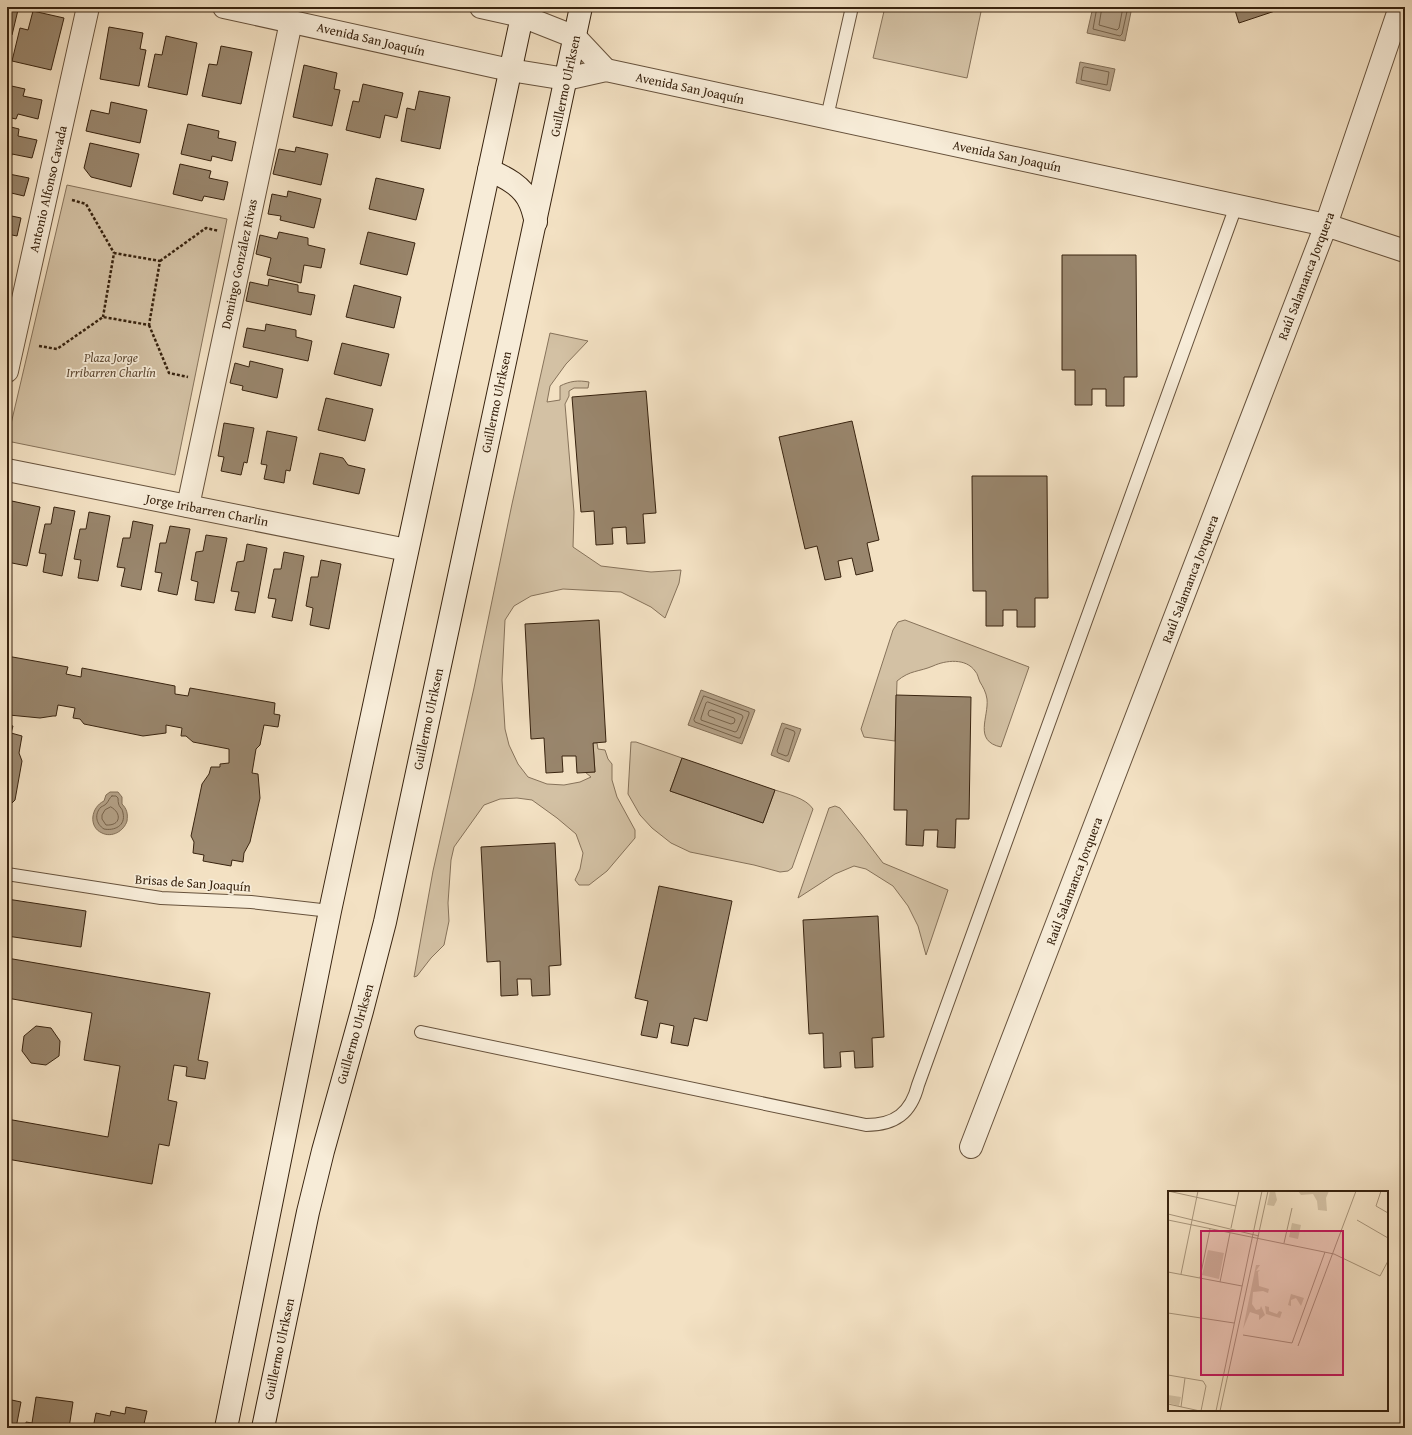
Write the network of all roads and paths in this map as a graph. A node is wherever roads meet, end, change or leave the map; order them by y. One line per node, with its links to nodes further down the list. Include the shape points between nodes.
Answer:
1 (88, 7): 15 (street, Antonio Alfonso Cavada)
2 (224, 7): 8 (street, Avenida San Joaquín)
3 (481, 7): 7 (street)
4 (582, 7): 9 (street, Guillermo Ulriksen)
5 (852, 7): 13 (lane)
6 (1400, 7): 18 (street, Raúl Salamanca Jorquera)
7 (523, 11): 9 (street); 10 (street)
8 (291, 22): 10 (street, Avenida San Joaquín); 19 (street, Domingo González Rivas)
9 (575, 37): 11 (street); 12 (street, Guillermo Ulriksen)
10 (510, 70): 12 (street, Avenida San Joaquín); 14 (street)
11 (606, 70): 12 (street, Avenida San Joaquín); 13 (street, Avenida San Joaquín)
12 (566, 78): 17 (street, Guillermo Ulriksen)
13 (827, 117): 16 (street, Avenida San Joaquín)
14 (489, 170): 17 (street, via 524,192); 30 (street)
15 (47, 193): 21 (path, via 86,204); 25 (street, Antonio Alfonso Cavada)
16 (1236, 206): 18 (street, Avenida San Joaquín); 33 (lane, via 915,1096 903,1114 886,1123 866,1125)
17 (536, 222): 36 (street, Guillermo Ulriksen, via 385,922 335,1102 308,1212)
18 (1326, 225): 20 (street, Avenida San Joaquín); 34 (street, Raúl Salamanca Jorquera)
19 (245, 236): 22 (path, via 206,228); 27 (street, Domingo González Rivas)
20 (1405, 251)
21 (114, 253): 22 (path); 23 (path)
22 (160, 261): 24 (path)
23 (103, 317): 24 (path); 25 (path, via 57,349)
24 (149, 325): 27 (path, via 169,373)
25 (13, 342): 26 (street, Antonio Alfonso Cavada)
26 (7, 371)
27 (214, 382): 29 (street, Domingo González Rivas)
28 (7, 470): 29 (street, Jorge Iribarren Charlin)
29 (188, 506): 30 (street, Jorge Iribarren Charlin)
30 (407, 550): 32 (street)
31 (7, 874): 32 (lane, Brisas de San Joaquín, via 161,898 251,902)
32 (330, 911): 35 (street)
33 (421, 1032)
34 (971, 1148)
35 (226, 1428)
36 (263, 1428)

